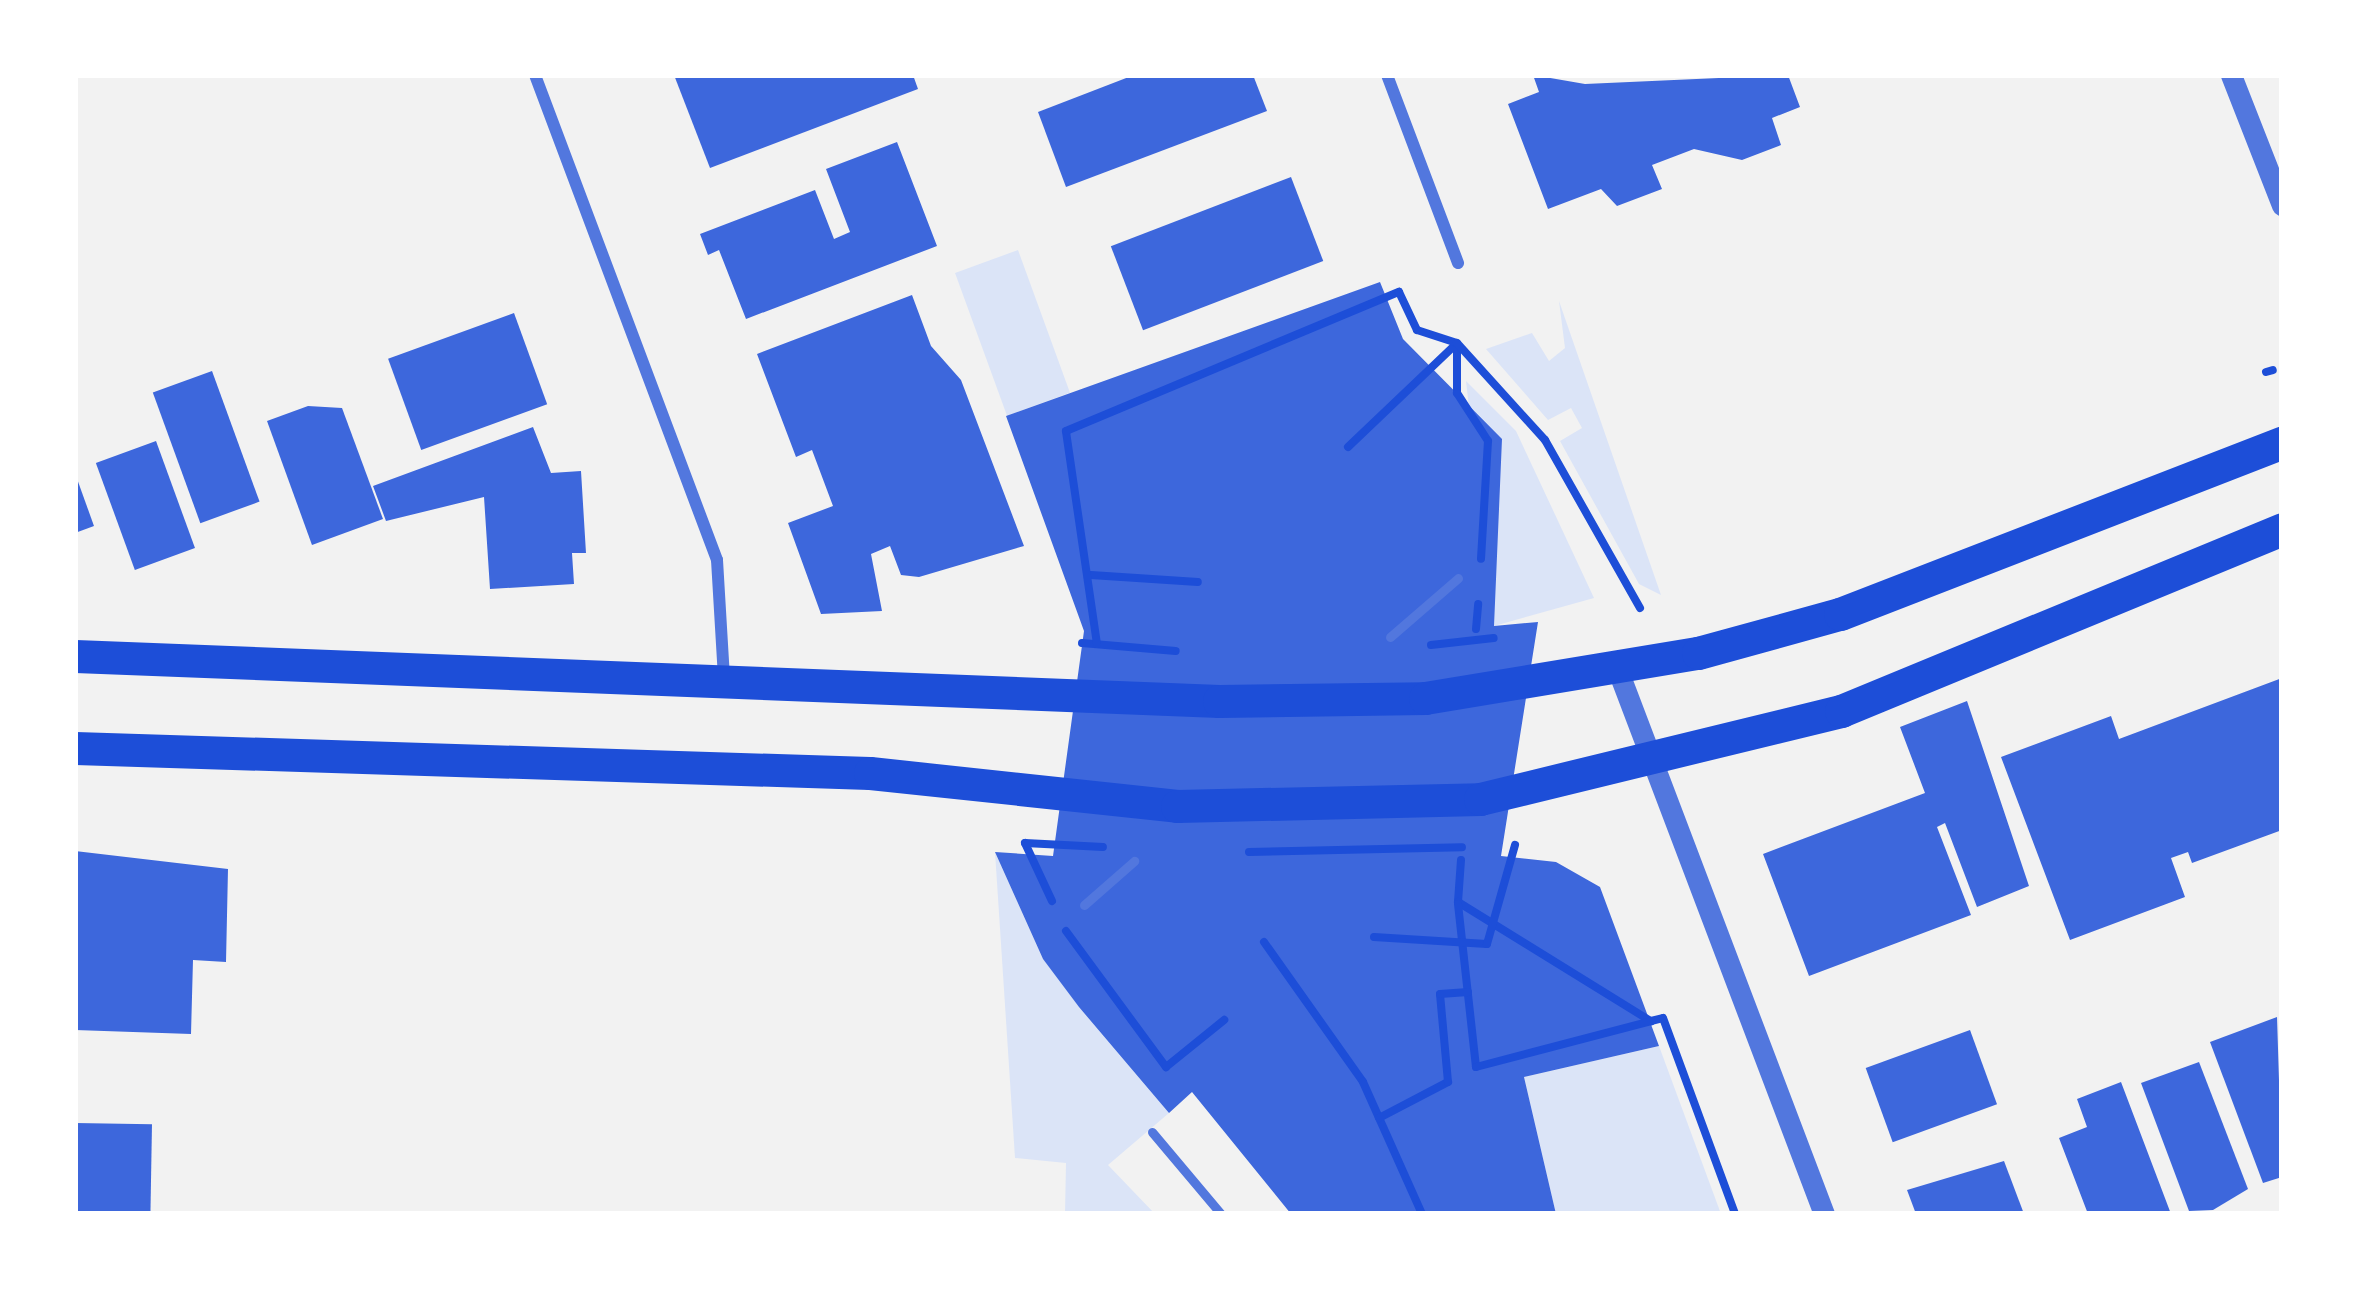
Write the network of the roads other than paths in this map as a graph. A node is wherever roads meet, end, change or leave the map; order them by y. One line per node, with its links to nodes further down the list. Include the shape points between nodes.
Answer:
1 (535, 75): 12 (street, via 717,560)
2 (1388, 75): 5 (street)
3 (2231, 75): 4 (street)
4 (2282, 205)
5 (1458, 262)
6 (2282, 443): 11 (highway, via 1840,614)
7 (2282, 529): 14 (highway, via 1912,685)
8 (1458, 578): 9 (lane)
9 (1390, 637)
10 (75, 656): 12 (highway)
11 (1617, 668): 12 (highway, via 1353,701); 14 (street)
12 (724, 679)
13 (75, 748): 14 (highway, via 870,773 1061,797 1287,809 1511,794)
14 (1651, 766): 19 (street)
15 (1134, 861): 16 (lane)
16 (1084, 905)
17 (1152, 1132): 18 (lane)
18 (1222, 1214)
19 (1824, 1214)

